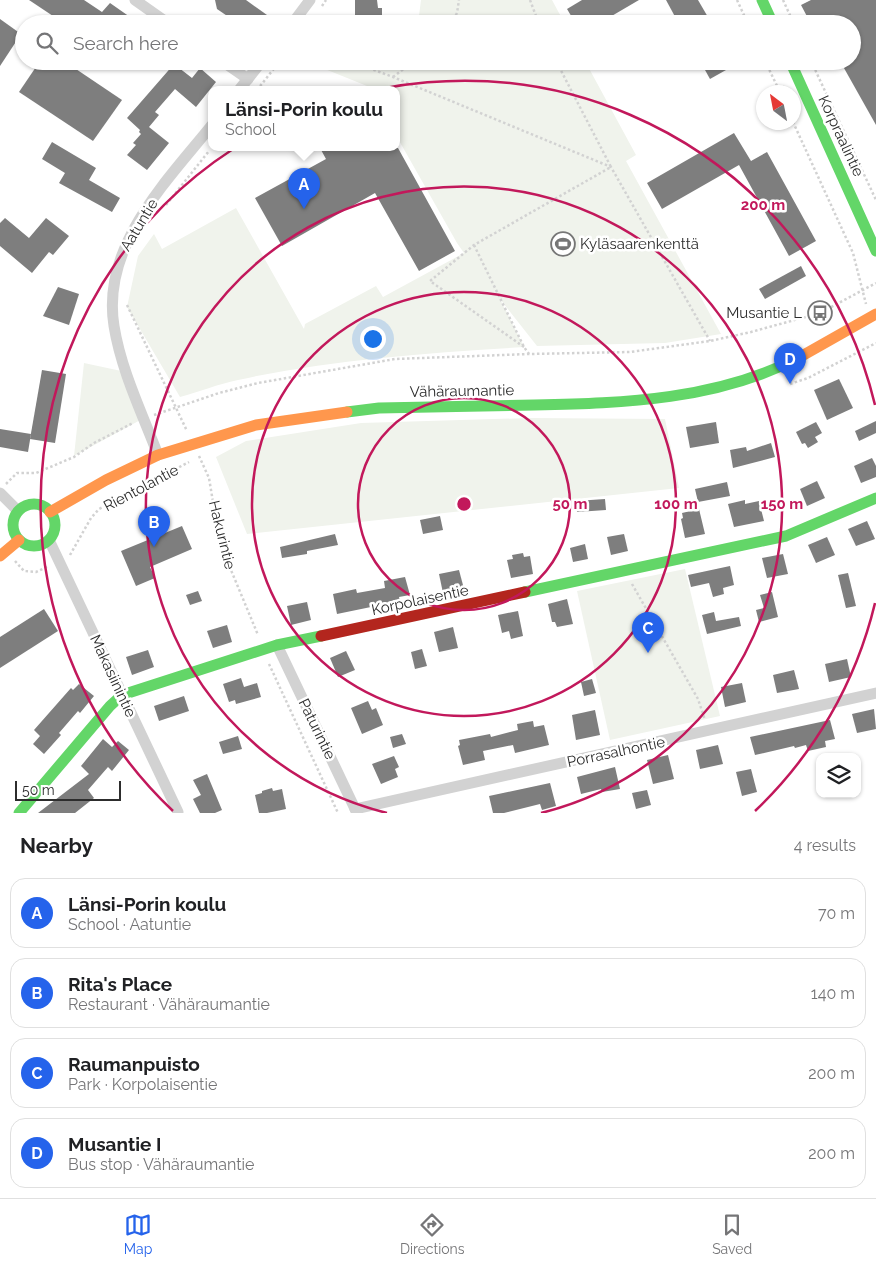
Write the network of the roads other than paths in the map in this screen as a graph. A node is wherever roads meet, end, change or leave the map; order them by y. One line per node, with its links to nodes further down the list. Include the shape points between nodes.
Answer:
1 (135, 0): 4 (street)
2 (310, 0): 5 (street)
3 (762, 0): 6 (street)
4 (156, 15)
5 (299, 15)
6 (769, 15)
7 (234, 70): 10 (street)
8 (255, 70): 10 (street)
9 (794, 70): 13 (street, Korpraalintie)
10 (248, 80): 11 (street)
11 (243, 86)
12 (208, 130): 15 (street, Aatuntie, via 144,211 120,258 113,283 114,326 126,372)
13 (876, 251)
14 (874, 315): 15 (street, Vähäraumantie, via 797,358 757,376 672,398 577,404 379,408 256,424)
15 (158, 455): 19 (street, Vähäraumantie)
16 (2, 490): 18 (street)
17 (876, 498): 23 (street, Korpolaisentie, via 786,536)
18 (18, 511): 19 (street, via 26,505 35,504); 20 (street, via 12,526)
19 (50, 512): 21 (street, via 55,528)
20 (19, 540): 21 (street, via 33,546); 22 (street)
21 (49, 540): 25 (street, Makasiinintie)
22 (3, 554)
23 (277, 645): 25 (street, Korpolaisentie, via 261,644); 26 (street, Paturintie)
24 (876, 693): 26 (street, Porrasalhontie)
25 (122, 695): 27 (street, Makasiinintie); 28 (street, Korpolaisentie)
26 (356, 811)
27 (178, 812)
28 (19, 813)

